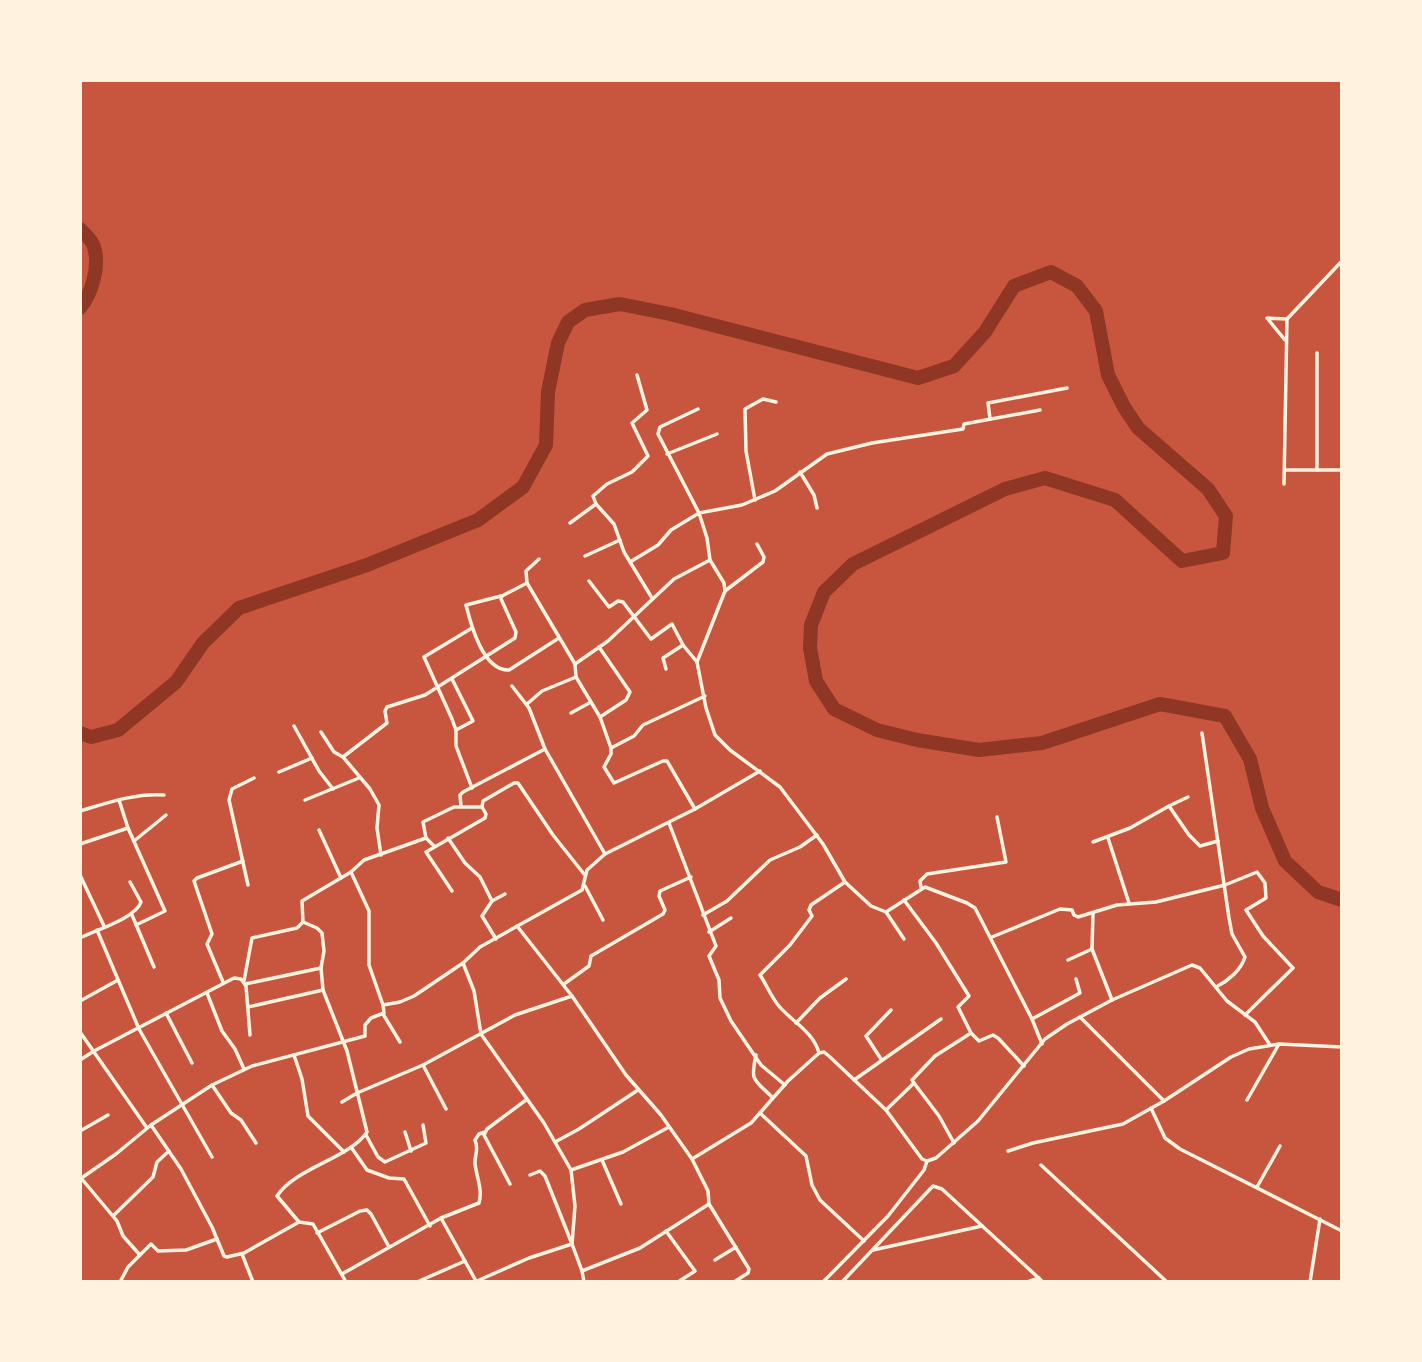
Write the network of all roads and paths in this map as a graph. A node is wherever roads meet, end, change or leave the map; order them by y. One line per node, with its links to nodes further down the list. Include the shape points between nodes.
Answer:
1 (1341, 263): 2 (street)
2 (1287, 319): 3 (street); 3 (street, via 1267,318)
3 (1285, 340): 13 (street)
4 (1317, 353): 14 (street)
5 (637, 375): 19 (street, via 647,410 632,423 648,456 632,472 594,494)
6 (1067, 388): 10 (street, via 988,403)
7 (776, 402): 18 (street, via 763,399 745,409 746,451)
8 (698, 409): 12 (street, via 658,429)
9 (1040, 410): 10 (street)
10 (990, 419): 16 (street, via 964,424 963,429 833,452)
11 (717, 434): 12 (street)
12 (667, 454): 21 (street)
13 (1286, 470): 14 (street); 17 (street)
14 (1317, 470): 15 (street)
15 (1342, 470)
16 (800, 472): 18 (street); 20 (street)
17 (1284, 484)
18 (755, 500): 21 (street)
19 (596, 504): 22 (street); 23 (street, via 614,524)
20 (817, 508)
21 (699, 513): 27 (street); 28 (street)
22 (570, 523)
23 (620, 540): 25 (street); 28 (street)
24 (757, 544): 31 (street, via 763,562)
25 (585, 556)
26 (539, 559): 30 (street, via 526,571)
27 (710, 559): 31 (street); 33 (street)
28 (630, 562): 33 (street)
29 (589, 581): 34 (street, via 607,606 620,601)
30 (527, 583): 32 (street); 36 (street)
31 (725, 591): 40 (street)
32 (502, 596): 35 (street, via 466,605); 39 (street, via 517,635)
33 (652, 598): 34 (street)
34 (634, 616): 37 (street, via 651,639 672,624); 38 (street)
35 (471, 628): 39 (street); 46 (street, via 424,657)
36 (559, 638): 39 (street, via 509,670 493,666); 41 (street)
37 (683, 645): 40 (street); 42 (street, via 663,657)
38 (599, 647): 41 (street); 51 (street, via 629,692 626,700)
39 (487, 656): 44 (street)
40 (697, 662): 47 (street)
41 (575, 664): 43 (street)
42 (666, 669)
43 (576, 677): 48 (street); 49 (street, via 542,691)
44 (452, 678): 46 (street); 53 (street, via 474,722)
45 (512, 686): 49 (street)
46 (436, 688): 53 (street); 58 (street, via 387,707 387,723)
47 (705, 696): 56 (street, via 643,725 634,736); 60 (street, via 715,735)
48 (591, 702): 50 (street); 51 (street)
49 (527, 704): 57 (street)
50 (571, 713)
51 (600, 717): 56 (street)
52 (294, 726): 59 (street)
53 (456, 730): 64 (street, via 456,746)
54 (321, 732): 58 (street)
55 (1202, 733): 85 (street)
56 (611, 748): 73 (street, via 604,765 614,783 667,761)
57 (545, 749): 64 (street); 89 (street)
58 (343, 757): 63 (street)
59 (312, 758): 61 (street); 65 (street)
60 (760, 771): 73 (street); 80 (street, via 780,787)
61 (279, 772)
62 (254, 778): 91 (street, via 234,787 230,795)
63 (359, 778): 65 (street); 90 (street, via 379,805)
64 (472, 788): 70 (street, via 460,795)
65 (333, 789): 69 (street)
66 (163, 795): 68 (street)
67 (1188, 797): 71 (street)
68 (119, 800): 74 (street); 78 (street)
69 (305, 800)
70 (461, 806): 72 (street); 81 (street, via 423,822)
71 (1169, 806): 83 (street); 85 (street, via 1200,846)
72 (482, 807): 82 (street, via 485,818); 93 (street, via 483,801 517,783)
73 (695, 809): 77 (street)
74 (80, 811)
75 (166, 815): 84 (street)
76 (997, 817): 102 (street, via 1006,862 927,874)
77 (668, 822): 89 (street); 94 (street)
78 (128, 828): 84 (street); 87 (street)
79 (319, 830): 96 (street)
80 (817, 835): 98 (street); 111 (street, via 770,860 727,901)
81 (426, 838): 88 (street); 90 (street)
82 (448, 838): 88 (street); 106 (street, via 480,877)
83 (1108, 838): 86 (street); 107 (street)
84 (134, 841): 115 (street, via 165,911)
85 (1218, 841): 101 (street)
86 (1093, 842)
87 (80, 844)
88 (434, 846): 103 (street, via 427,854)
89 (605, 854): 93 (street)
90 (381, 855): 92 (street, via 364,860)
91 (243, 861): 99 (street); 132 (street, via 194,881 212,934 207,944)
92 (351, 872): 96 (street); 141 (street, via 369,911 369,965)
93 (585, 875): 100 (street)
94 (691, 877): 111 (street); 134 (street, via 661,891 663,914 591,956 589,966)
95 (81, 878): 116 (street)
96 (341, 878): 114 (street, via 302,901)
97 (130, 881): 110 (street, via 141,904)
98 (845, 882): 108 (street, via 871,906); 150 (street, via 811,905 812,916 760,975 777,1004)
99 (248, 885)
100 (584, 886): 113 (street); 117 (street)
101 (1224, 886): 107 (street, via 1156,902); 135 (street, via 1232,934 1245,957 1226,982); 146 (street, via 1257,872 1265,883 1266,898 1246,910 1293,968)
102 (921, 887): 105 (street); 120 (street, via 975,908)
103 (452, 891)
104 (505, 894): 106 (street)
105 (904, 900): 108 (street); 153 (street, via 969,996 958,1007)
106 (492, 901): 122 (street, via 482,916)
107 (1129, 903): 109 (street)
108 (886, 912): 123 (street)
109 (1093, 913): 120 (street, via 1078,917 1072,910 1060,909); 124 (street)
110 (132, 915): 115 (street); 116 (street)
111 (703, 915): 119 (street)
112 (731, 918): 119 (street)
113 (603, 920)
114 (303, 922): 128 (street, via 322,933); 133 (street, via 297,928 252,937)
115 (136, 925): 127 (street)
116 (104, 926): 118 (street)
117 (517, 926): 122 (street); 134 (street)
118 (97, 930): 121 (street); 131 (street)
119 (709, 932): 165 (street, via 716,946 709,956 719,980 720,998)
120 (992, 937): 149 (street)
121 (80, 938)
122 (496, 939): 126 (street)
123 (904, 939)
124 (1092, 949): 125 (street); 139 (street)
125 (1068, 960)
126 (463, 963): 141 (street, via 407,1000); 154 (street, via 474,991)
127 (154, 967)
128 (321, 968): 133 (street); 136 (street)
129 (846, 979): 150 (street)
130 (1076, 979): 149 (street, via 1080,993)
131 (118, 980): 140 (street); 151 (street)
132 (223, 982): 133 (street, via 234,978); 137 (street)
133 (243, 982): 142 (street)
134 (564, 984): 138 (street)
135 (1216, 987): 139 (street, via 1194,964); 146 (street)
136 (323, 990): 142 (street); 156 (street)
137 (207, 993): 144 (street); 171 (street, via 223,1034)
138 (572, 996): 154 (street, via 514,1015); 176 (street)
139 (1112, 1000): 147 (street)
140 (80, 1001)
141 (383, 1005): 145 (street)
142 (248, 1007): 155 (street)
143 (891, 1010): 166 (street, via 866,1036)
144 (166, 1013): 151 (street); 168 (street)
145 (383, 1014): 156 (street, via 365,1025 365,1036); 157 (street)
146 (1245, 1015): 160 (street, via 1259,1026)
147 (1080, 1017): 158 (street); 181 (street)
148 (941, 1019): 166 (street)
149 (1032, 1019): 158 (street)
150 (796, 1023): 163 (street, via 814,1040)
151 (139, 1029): 162 (street); 183 (street)
152 (80, 1032): 162 (street)
153 (971, 1033): 170 (street, via 979,1041 993,1035 998,1038); 173 (street, via 935,1056)
154 (481, 1034): 169 (street); 179 (street)
155 (250, 1035)
156 (344, 1042): 164 (street); 177 (street)
157 (400, 1042)
158 (1042, 1044): 170 (street)
159 (1279, 1044): 160 (street); 161 (street); 180 (street)
160 (1270, 1045): 181 (street, via 1239,1053)
161 (1342, 1047)
162 (94, 1051): 167 (street); 190 (street)
163 (819, 1053): 172 (street, via 824,1052); 175 (street)
164 (294, 1055): 171 (street); 203 (street, via 308,1116)
165 (756, 1055): 175 (street); 178 (street, via 752,1074)
166 (881, 1059): 172 (street)
167 (80, 1060)
168 (192, 1063)
169 (423, 1065): 177 (street); 185 (street)
170 (1024, 1066): 198 (street)
171 (244, 1069): 174 (street)
172 (853, 1081): 186 (street)
173 (914, 1083): 186 (street); 198 (street)
174 (212, 1084): 183 (street); 197 (street)
175 (785, 1085): 178 (street)
176 (638, 1090): 191 (street); 196 (street)
177 (357, 1093): 182 (street); 195 (street)
178 (773, 1097): 187 (street)
179 (526, 1100): 194 (street); 196 (street)
180 (1247, 1100)
181 (1164, 1101): 184 (street)
182 (342, 1102)
183 (181, 1105): 190 (street); 205 (street)
184 (1151, 1108): 204 (street, via 1118,1126); 214 (street, via 1169,1142)
185 (446, 1109)
186 (886, 1110): 208 (street)
187 (760, 1114): 206 (street); 227 (street, via 806,1156 820,1200)
188 (108, 1115): 192 (street)
189 (423, 1125): 202 (street, via 427,1142)
190 (149, 1126): 201 (street); 212 (street)
191 (669, 1127): 206 (street); 207 (street)
192 (80, 1131)
193 (405, 1132): 202 (street)
194 (485, 1132): 213 (street); 218 (street, via 475,1140 480,1202)
195 (366, 1135): 200 (street); 202 (street, via 385,1163)
196 (555, 1142): 210 (street)
197 (256, 1143)
198 (954, 1143): 208 (street)
199 (1280, 1146): 214 (street)
200 (351, 1147): 203 (street); 221 (street, via 367,1170 404,1179)
201 (169, 1151): 217 (street, via 157,1162 153,1177); 226 (street)
202 (411, 1151)
203 (344, 1152): 220 (street, via 278,1194)
204 (1008, 1152)
205 (212, 1157)
206 (692, 1159): 216 (street, via 708,1191)
207 (602, 1160): 210 (street); 215 (street)
208 (927, 1161): 227 (street)
209 (1041, 1165): 250 (street)
210 (571, 1170): 228 (street, via 575,1206)
211 (530, 1175): 228 (street, via 541,1171 545,1176)
212 (81, 1178): 217 (street)
213 (510, 1184)
214 (1257, 1187): 219 (street)
215 (621, 1204)
216 (709, 1205): 224 (street); 230 (street)
217 (113, 1216): 233 (street)
218 (441, 1219): 221 (street); 235 (street)
219 (1320, 1219): 223 (street); 251 (street)
220 (299, 1222): 225 (street, via 310,1223); 232 (street)
221 (430, 1226): 229 (street)
222 (982, 1226): 231 (street); 231 (street, via 935,1186); 238 (street)
223 (1341, 1229)
224 (666, 1231): 236 (street, via 640,1248); 245 (street, via 695,1271)
225 (317, 1233): 229 (street, via 366,1210); 237 (street)
226 (217, 1239): 232 (street, via 226,1257); 233 (street, via 186,1250 158,1251 151,1244)
227 (864, 1241): 247 (street)
228 (572, 1244): 236 (street); 239 (street)
229 (389, 1247): 237 (street)
230 (736, 1247): 234 (street); 246 (street, via 749,1269)
231 (873, 1250): 248 (street)
232 (242, 1254): 241 (street)
233 (140, 1255): 240 (street)
234 (715, 1260)
235 (465, 1261): 239 (street); 243 (street)
236 (582, 1271): 244 (street)
237 (342, 1274): 242 (street)
238 (1041, 1280): 249 (street)
239 (477, 1281)
240 (120, 1282)
241 (253, 1282)
242 (346, 1282)
243 (416, 1282)
244 (584, 1282)
245 (678, 1282)
246 (734, 1282)
247 (823, 1282)
248 (842, 1282)
249 (1027, 1282)
250 (1167, 1282)
251 (1310, 1282)

